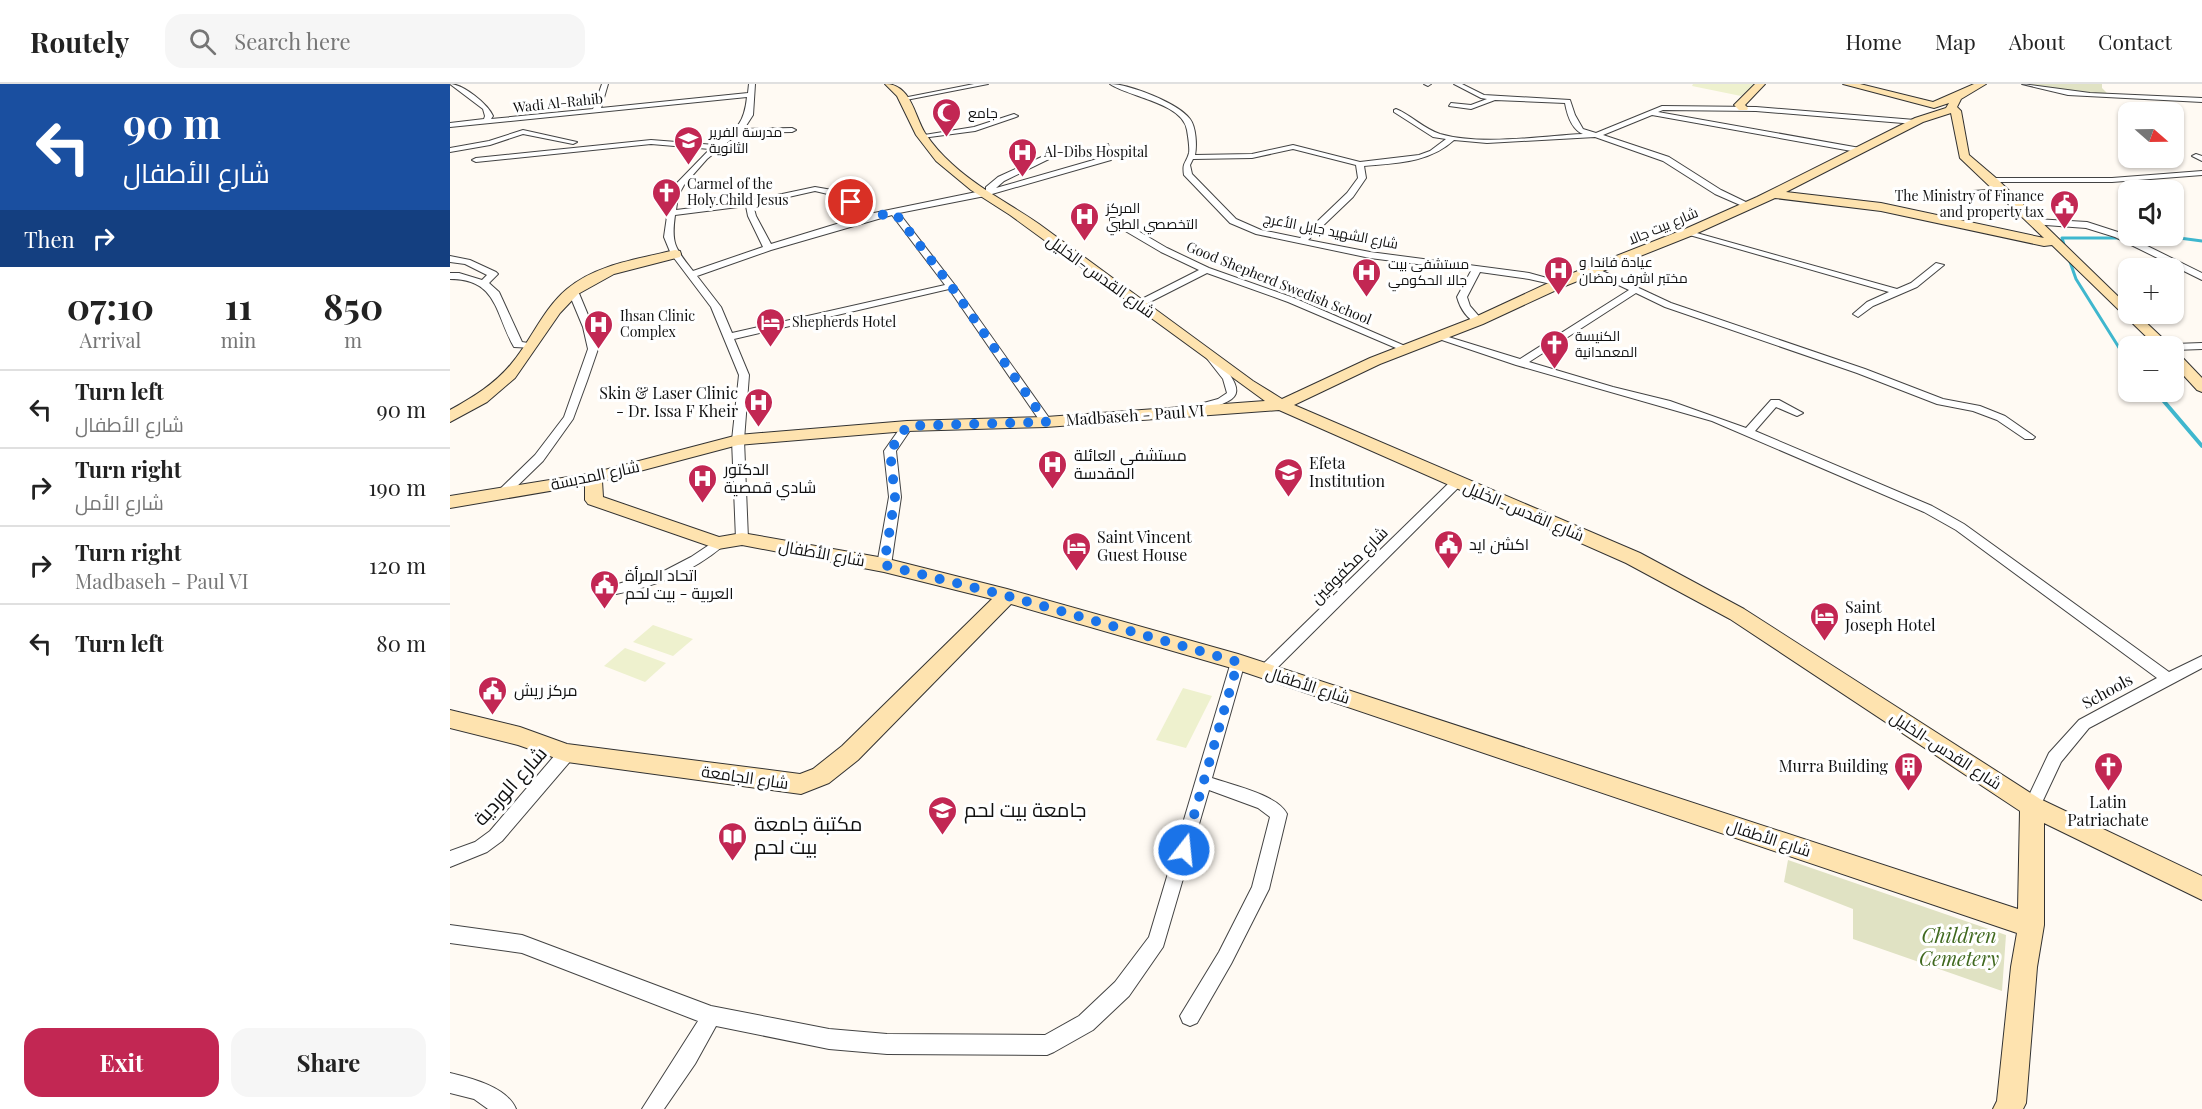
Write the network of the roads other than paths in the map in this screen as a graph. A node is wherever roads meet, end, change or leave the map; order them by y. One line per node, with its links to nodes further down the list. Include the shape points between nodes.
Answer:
1 (453, 84): 25 (street, via 486,108)
2 (605, 84): 19 (street)
3 (752, 84): 12 (street)
4 (890, 84): 13 (street, شارع القدس-الخليل)
5 (985, 84): 13 (street)
6 (1113, 84): 39 (street, شارع الشهيد جايل الأعرج, via 1185,116 1193,135)
7 (1457, 84): 14 (street, via 1472,93)
8 (1760, 84): 18 (street, via 1739,105)
9 (1848, 84): 17 (street)
10 (1981, 84): 17 (street, شارع بيت جالا)
11 (2025, 84): 15 (street, via 2091,94)
12 (752, 95): 19 (street, Wadi Al-Rahib); 27 (street, via 749,115)
13 (906, 98): 31 (street, شارع القدس-الخليل)
14 (1500, 100): 16 (street, via 1471,107); 30 (street, via 1568,101 1580,130)
15 (2202, 100)
16 (1451, 105)
17 (1948, 107): 24 (street, شارع بيت جالا); 43 (street, via 1964,156)
18 (1743, 108): 21 (street, via 1662,108); 24 (street)
19 (596, 111): 23 (street, Wadi Al-Rahib)
20 (1396, 111): 32 (street, via 1427,131)
21 (1650, 112): 30 (street); 37 (street)
22 (1014, 117): 31 (street, via 975,129)
23 (527, 118): 25 (street, Wadi Al-Rahib); 29 (street)
24 (1917, 121): 37 (street, شارع بيت جالا)
25 (486, 122): 26 (street, Wadi Al-Rahib)
26 (450, 124)
27 (738, 130): 28 (street); 35 (street)
28 (792, 130)
29 (522, 132): 33 (street); 36 (street)
30 (1597, 135): 32 (street, via 1496,141); 50 (street, via 1666,159)
31 (922, 136): 46 (street, شارع القدس-الخليل, via 949,168)
32 (1452, 138): 41 (street, via 1440,149 1424,155)
33 (573, 142)
34 (1105, 146): 46 (street, via 1108,158)
35 (716, 147): 40 (street, via 651,142); 51 (street, via 680,184)
36 (450, 150)
37 (1857, 150): 45 (street, شارع بيت جالا)
38 (1048, 156): 46 (street, via 1001,179)
39 (1191, 157): 41 (street, via 1252,156 1298,147); 57 (street, شارع الشهيد جايل الأعرج, via 1186,165 1188,175 1233,221)
40 (476, 159)
41 (1360, 164): 57 (street, via 1362,178 1350,195)
42 (2202, 173): 43 (street, via 2112,180)
43 (1992, 180): 44 (street)
44 (2003, 191): 47 (street); 56 (street)
45 (1777, 192): 48 (street); 48 (street); 50 (street, شارع بيت جالا)
46 (982, 194): 52 (street); 75 (street, شارع القدس-الخليل, via 1014,212)
47 (1928, 196)
48 (1801, 197): 56 (street, via 1881,207 2000,233)
49 (749, 203): 51 (street); 53 (street, via 815,189 836,193); 58 (street)
50 (1747, 206): 55 (street, شارع بيت جالا)
51 (670, 213): 59 (street, via 668,237)
52 (895, 213): 53 (street); 70 (street)
53 (873, 216): 58 (street)
54 (1113, 220): 63 (street, Good Shepherd Swedish School)
55 (1689, 232): 64 (street, شارع بيت جالا); 73 (street)
56 (2043, 233): 67 (street, via 2087,225 2118,235); 74 (street)
57 (1302, 241): 62 (street, شارع الشهيد جايل الأعرج, via 1370,255)
58 (768, 248): 65 (street)
59 (675, 254): 65 (street); 72 (street, via 626,266)
60 (450, 259): 68 (street, via 493,274)
61 (1939, 265): 73 (street)
62 (1477, 269): 69 (street, شارع الشهيد جايل الأعرج); 77 (street, via 1462,297 1465,307)
63 (1206, 270): 75 (street); 85 (street, Good Shepherd Swedish School, via 1291,300)
64 (1596, 271): 69 (street, شارع بيت جالا); 71 (street)
65 (690, 275): 80 (street, via 716,307)
66 (450, 276): 68 (street)
67 (2202, 277)
68 (484, 283): 82 (street, via 494,292 518,345)
69 (1560, 283): 77 (street, شارع بيت جالا)
70 (951, 286): 80 (street); 94 (street)
71 (1635, 290): 87 (street); 97 (street, via 1941,402 1976,408 2001,418)
72 (573, 291): 82 (street); 101 (street, via 588,327 592,350 582,381 569,417 539,458)
73 (1898, 292): 76 (street)
74 (2118, 302)
75 (1139, 304): 86 (street, شارع القدس-الخليل)
76 (1858, 314)
77 (1478, 321): 81 (street, شارع بيت جالا)
78 (2141, 324): 79 (street)
79 (2153, 336)
80 (728, 337): 98 (street, via 744,375)
81 (1438, 337): 85 (street, شارع بيت جالا); 87 (street)
82 (530, 346): 93 (street, via 510,375 480,400)
83 (2202, 346): 84 (street)
84 (2184, 347)
85 (1407, 349): 90 (street, شارع بيت جالا)
86 (1210, 356): 90 (street, شارع القدس-الخليل); 92 (street, via 1234,387 1230,399)
87 (1520, 363): 96 (street, via 1689,409)
88 (2184, 368): 89 (street)
89 (2202, 387)
90 (1281, 405): 92 (street, Madbaseh - Paul VI); 100 (street, شارع القدس-الخليل)
91 (1797, 413): 96 (street, via 1775,402)
92 (1162, 414): 94 (street, Madbaseh - Paul VI)
93 (450, 417)
94 (1046, 422): 95 (street, Madbaseh - Paul VI)
95 (907, 426): 98 (street, Madbaseh - Paul VI); 105 (street, via 890,451 895,497)
96 (1748, 432): 111 (street, via 1874,484 1960,527)
97 (2029, 437)
98 (738, 440): 99 (street, شارع المدبسة); 103 (street)
99 (593, 478): 101 (street, شارع المدبسة); 104 (street, شارع الأطفال, via 594,500)
100 (1456, 483): 110 (street, شارع مكفوفين); 115 (street, شارع القدس-الخليل, via 1633,558 1737,614)
101 (505, 491): 102 (street, شارع المدبسة)
102 (450, 502)
103 (742, 539): 104 (street, شارع الأطفال); 105 (street, شارع الأطفال)
104 (718, 543): 106 (street, via 705,555 659,579)
105 (884, 565): 107 (street, شارع الأطفال)
106 (616, 589)
107 (1008, 596): 109 (street, شارع الأطفال); 113 (street, شارع الجامعة, via 850,753 811,781 801,784)
108 (2202, 661): 111 (street, Schools)
109 (1238, 662): 110 (street, شارع الأطفال); 114 (street)
110 (1266, 670): 118 (street, شارع الأطفال)
111 (2167, 678): 115 (street, Schools, via 2084,724 2055,758)
112 (450, 719): 113 (street, شارع الجامعة, via 520,736)
113 (567, 753): 116 (street, شارع الوردية, via 496,836 481,847)
114 (1204, 782): 120 (street, via 1157,941 1122,988 1086,1023 1047,1045 895,1044 830,1039); 121 (street, via 1264,803 1279,814 1260,889)
115 (2032, 806): 117 (street, شارع القدس-الخليل); 118 (street)
116 (450, 859)
117 (2202, 888)
118 (2031, 925): 125 (street)
119 (450, 934): 120 (street, via 522,944)
120 (711, 1016): 124 (street)
121 (1190, 1016)
122 (450, 1083): 123 (street, via 478,1090)
123 (506, 1109)
124 (652, 1109)
125 (2008, 1109)

